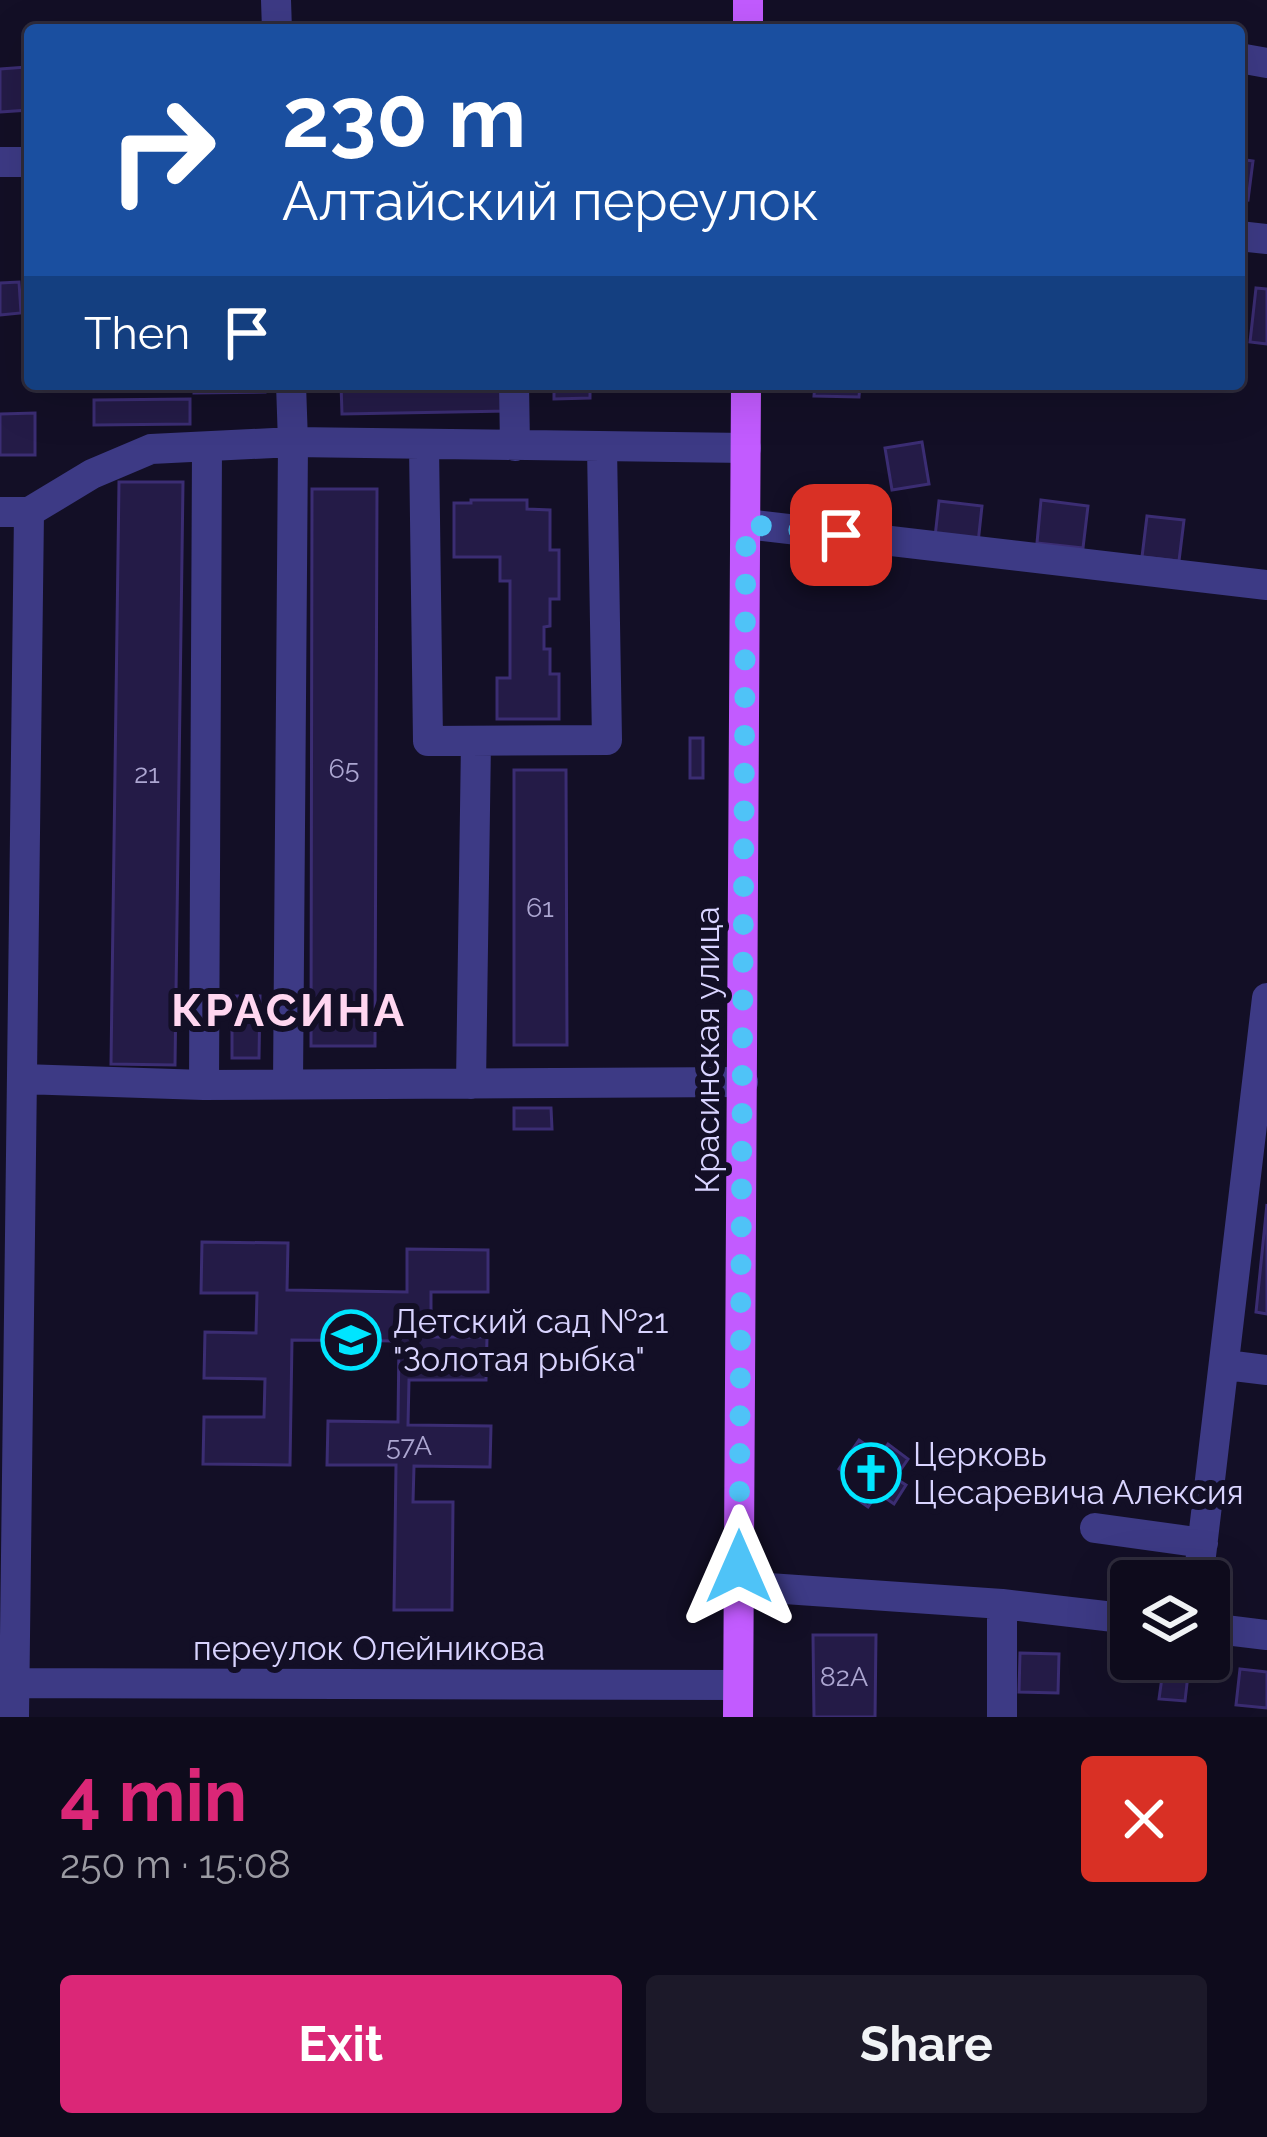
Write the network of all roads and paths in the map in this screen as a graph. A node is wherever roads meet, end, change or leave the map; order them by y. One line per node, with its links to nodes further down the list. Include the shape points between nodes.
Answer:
1 (291, 390): 4 (street)
2 (514, 390): 6 (street)
3 (746, 390): 9 (main road, Красинская улица)
4 (293, 442): 5 (street); 7 (street); 18 (street)
5 (424, 446): 6 (street); 13 (street, via 428,741)
6 (515, 446): 8 (street)
7 (207, 447): 10 (street, via 151,449); 17 (street)
8 (602, 447): 9 (street); 13 (street, via 607,740)
9 (746, 448): 11 (main road, Красинская улица)
10 (15, 512): 15 (street)
11 (746, 524): 12 (street); 16 (main road, Красинская улица)
12 (1267, 585)
13 (476, 741): 19 (street)
14 (1267, 998): 20 (street)
15 (22, 1079): 17 (street); 30 (street)
16 (743, 1082): 19 (street); 25 (main road, Красинская улица)
17 (204, 1084): 18 (street)
18 (288, 1084): 19 (street)
19 (471, 1084)
20 (1226, 1365): 21 (street); 23 (street)
21 (1267, 1370)
22 (1095, 1528): 23 (street)
23 (1203, 1544): 24 (street)
24 (1201, 1560)
25 (739, 1586): 26 (street); 32 (main road, Красинская улица)
26 (1002, 1604): 27 (street); 36 (street)
27 (1110, 1617)
28 (1230, 1631): 29 (street)
29 (1267, 1635)
30 (8, 1683): 31 (street, переулок Олейникова); 33 (street)
31 (358, 1684): 32 (street, переулок Олейникова); 34 (street)
32 (738, 1685): 35 (main road, Красинская улица)
33 (14, 1717)
34 (358, 1717)
35 (738, 1717)
36 (1003, 1717)

